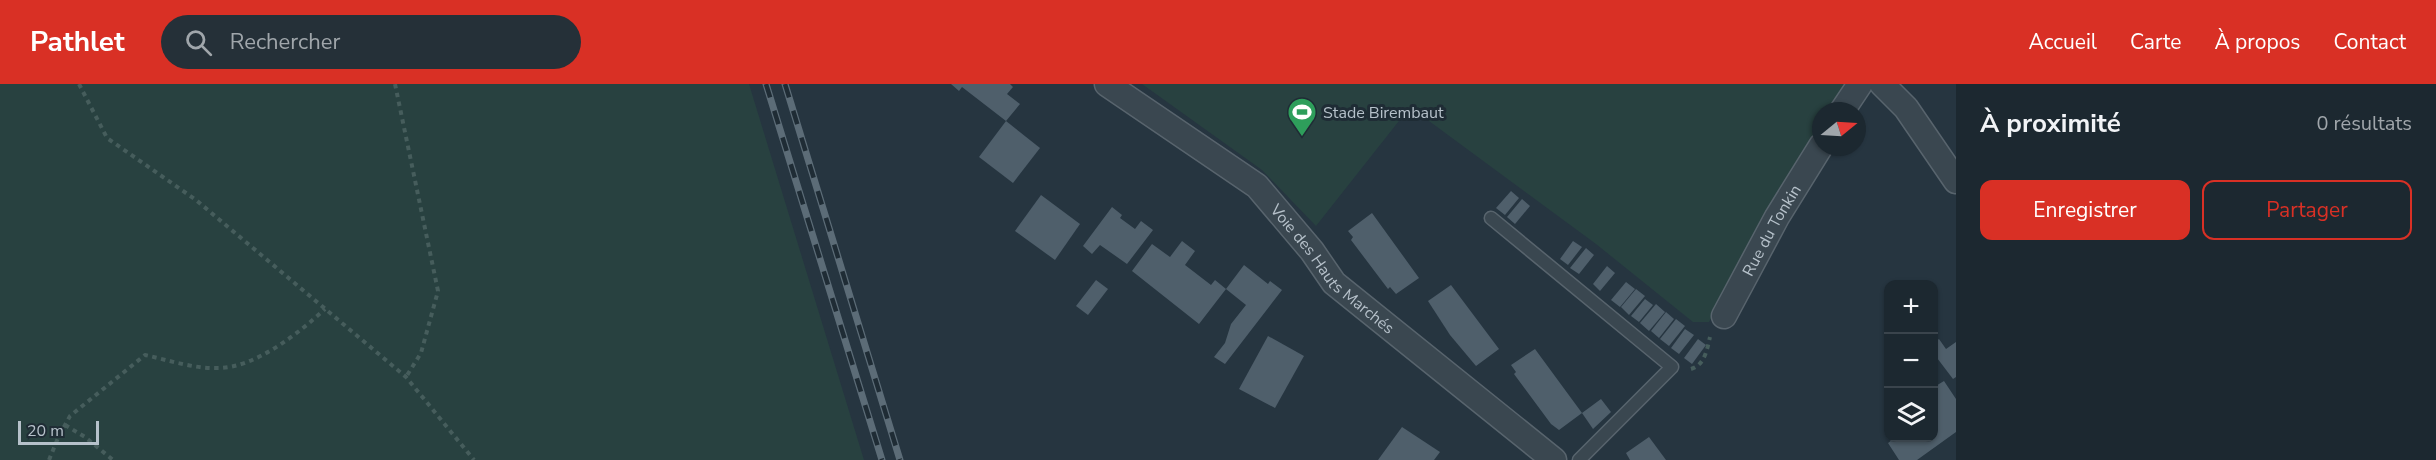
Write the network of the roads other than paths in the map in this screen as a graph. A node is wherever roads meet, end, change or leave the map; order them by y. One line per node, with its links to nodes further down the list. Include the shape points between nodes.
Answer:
1 (1107, 84): 9 (street, Voie des Hauts Marchés, via 1257,186 1334,283)
2 (1860, 84): 4 (street)
3 (1882, 84): 6 (street, via 1906,108)
4 (1848, 102)
5 (1815, 156): 8 (street, Rue du Tonkin)
6 (1956, 181)
7 (1491, 218): 10 (lane, via 1672,367)
8 (1724, 316)
9 (1554, 460)
10 (1578, 460)

